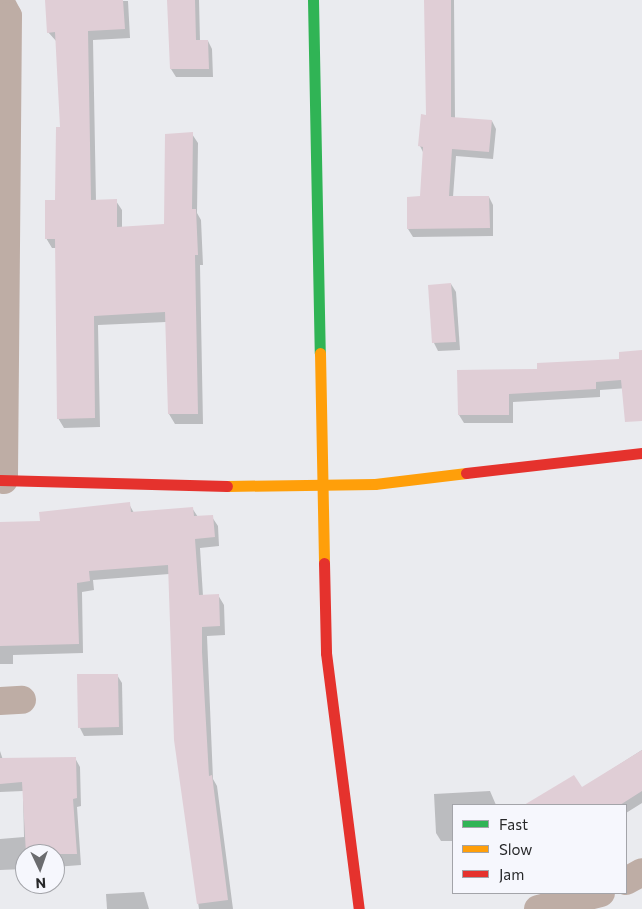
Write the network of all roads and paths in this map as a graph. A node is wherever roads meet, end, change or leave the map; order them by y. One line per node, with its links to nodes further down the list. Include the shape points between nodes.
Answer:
1 (313, 0): 5 (street)
2 (0, 1): 4 (street, via 8,16)
3 (642, 454): 5 (street, via 375,484)
4 (2, 480): 5 (street, via 240,486)
5 (322, 484): 9 (street, via 326,652)
6 (642, 872): 7 (street)
7 (627, 880)
8 (597, 894): 10 (street)
9 (359, 909)
10 (538, 909)

